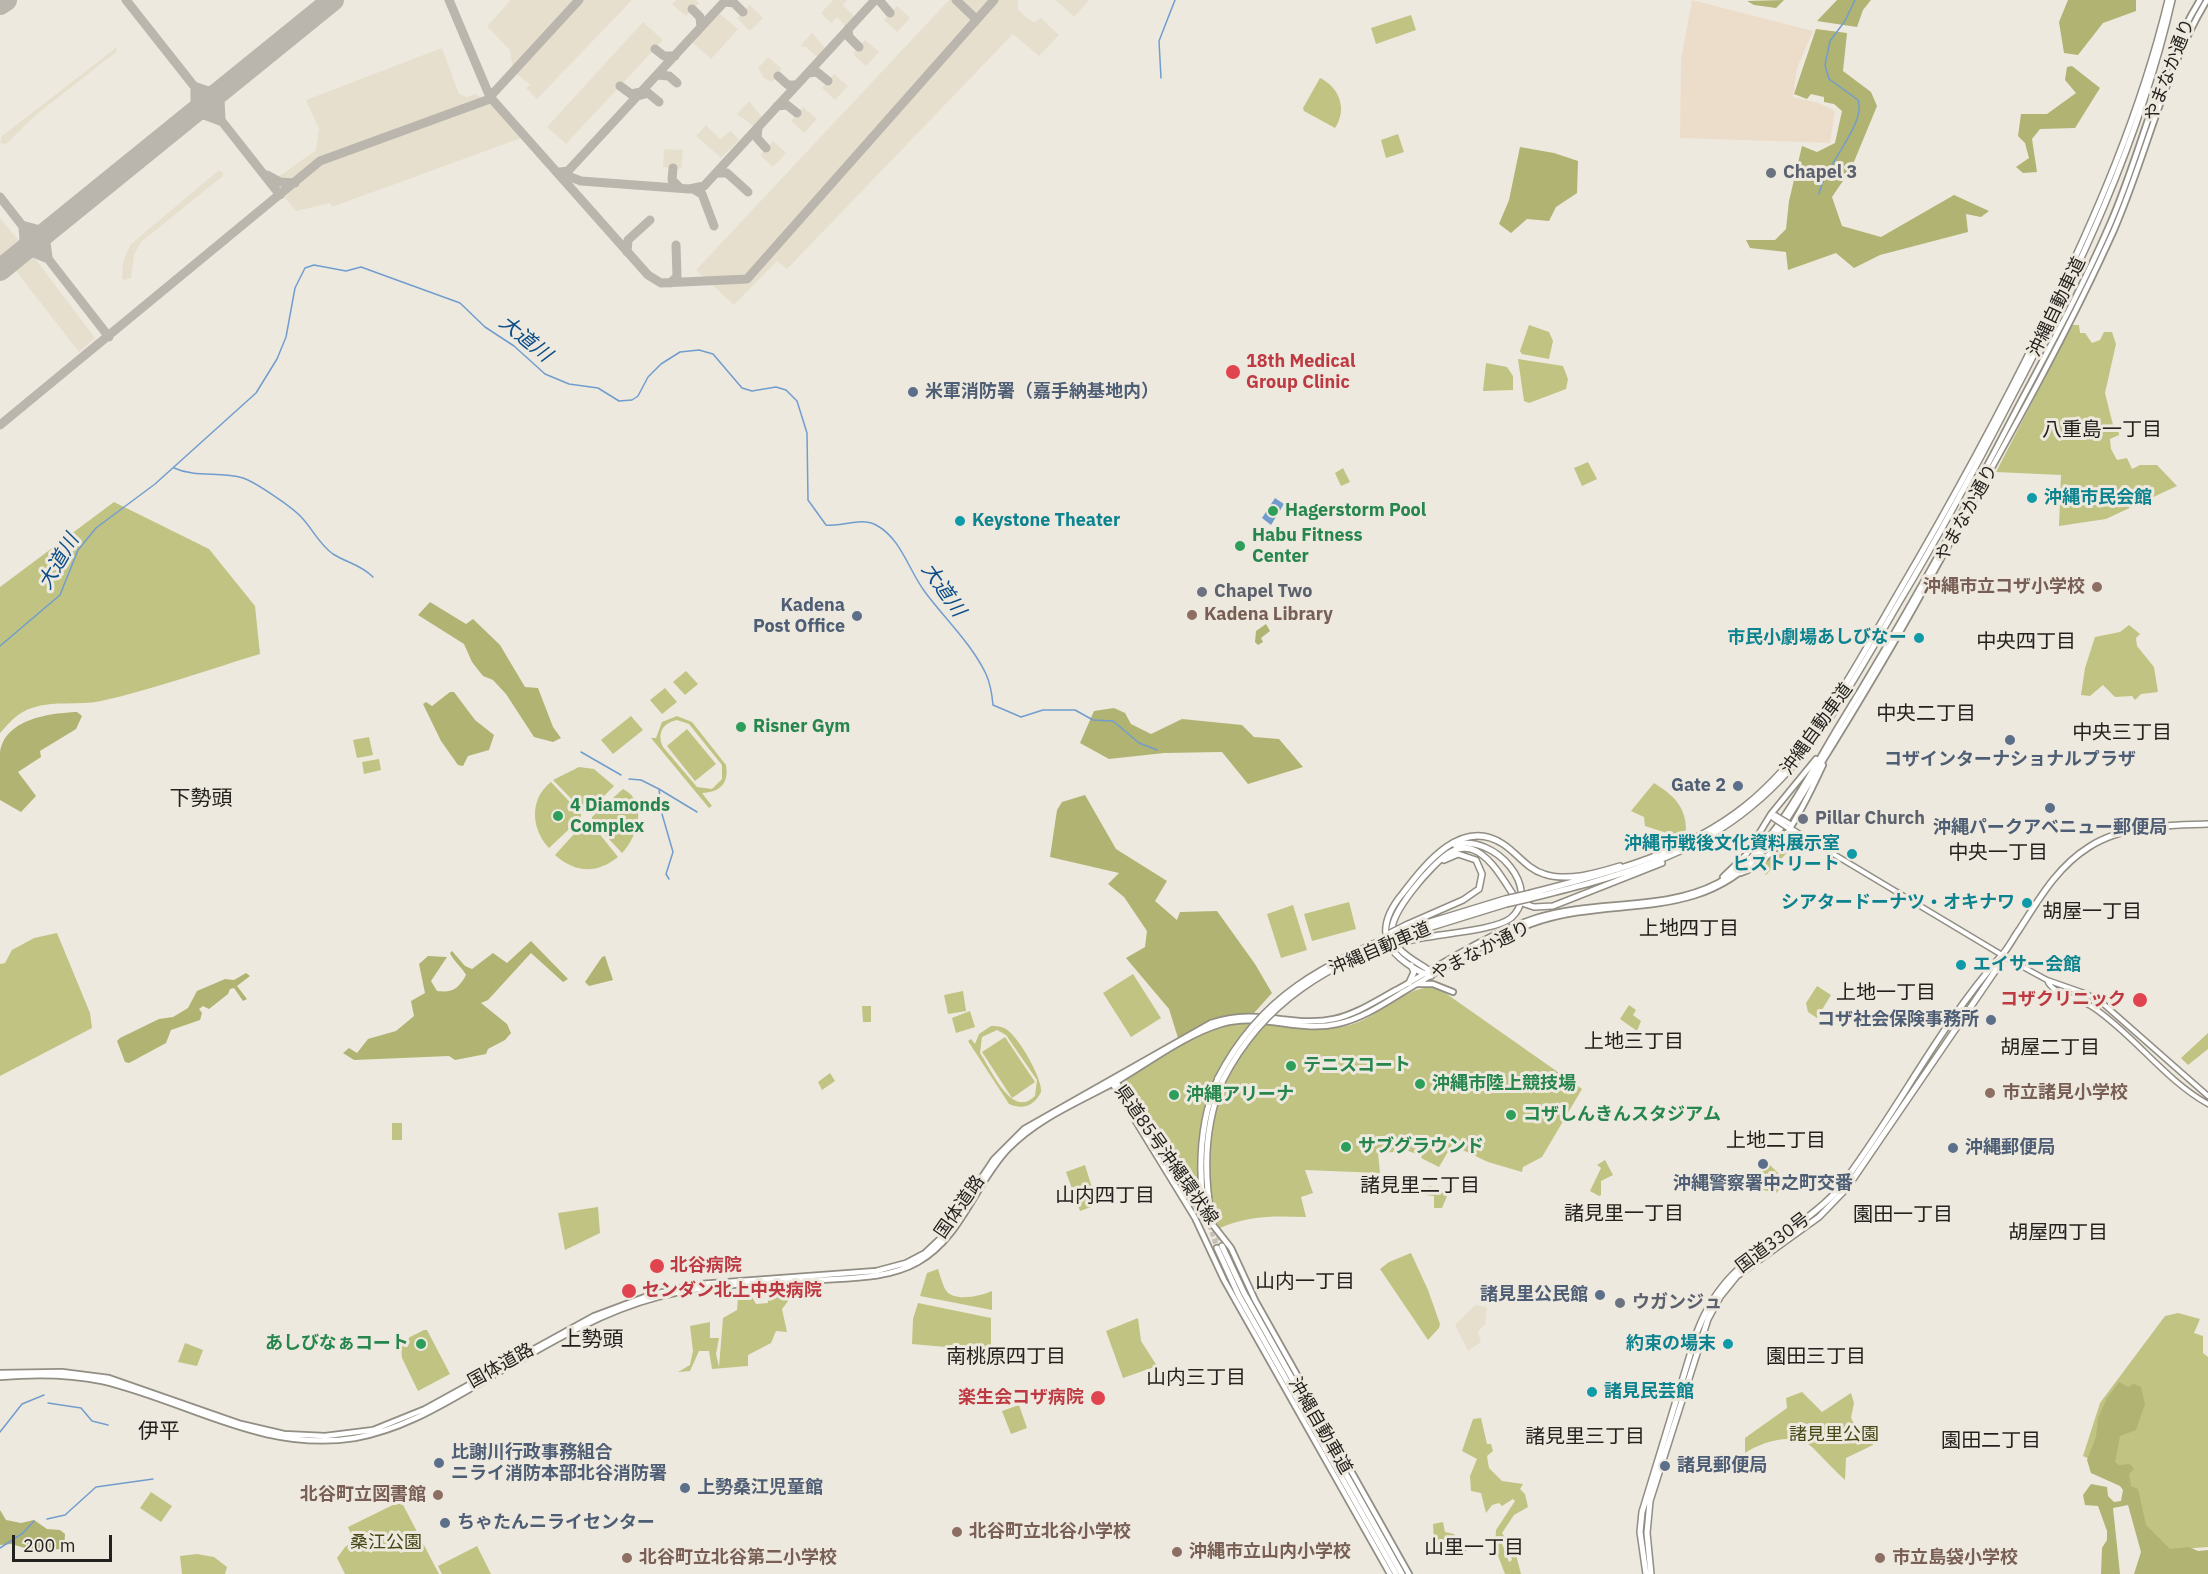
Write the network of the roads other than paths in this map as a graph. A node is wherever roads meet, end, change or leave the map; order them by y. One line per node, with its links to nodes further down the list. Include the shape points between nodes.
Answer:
1 (2170, 0): 6 (highway, 沖縄自動車道, via 2116,164 2025,362 1947,508 1853,669 1800,750)
2 (2200, 0): 4 (main road, やまなか通り, via 2176,45)
3 (2207, 0): 4 (main road, やまなか通り, via 2182,45)
4 (2136, 169): 5 (main road, やまなか通り, via 1988,465)
5 (1827, 749): 7 (main road); 9 (main road); 14 (main road, やまなか通り, via 1777,834); 15 (main road, やまなか通り, via 1759,850 1730,875)
6 (1746, 808): 10 (highway, 沖縄自動車道); 11 (highway, 沖縄自動車道)
7 (1773, 816): 9 (main road, bridge); 15 (main road, via 1746,855 1725,876)
8 (2208, 824): 18 (highway, 国道330号, via 2140,829 2090,846 2050,883)
9 (1790, 826): 14 (main road, via 1759,863); 18 (main road)
10 (1695, 844): 16 (highway, 沖縄自動車道, via 1620,875); 16 (highway, via 1652,868 1584,896 1544,908)
11 (1679, 847): 12 (highway, via 1568,877 1542,874 1489,838 1467,837); 16 (highway, 沖縄自動車道)
12 (1442, 850): 17 (highway, via 1469,842 1499,854 1518,881 1518,909 1494,926); 19 (highway, via 1417,874 1389,915 1388,943)
13 (1434, 865): 16 (highway, via 1457,849 1472,850); 17 (highway, via 1458,854 1471,856 1480,866 1482,882 1473,895); 20 (highway, via 1398,909 1392,926 1399,949)
14 (1739, 874): 20 (main road, やまなか通り, via 1725,885 1680,901 1537,922)
15 (1703, 890): 20 (main road, やまなか通り, via 1536,918 1494,936)
16 (1523, 899): 17 (highway, 沖縄自動車道, bridge)
17 (1409, 932): 22 (highway, 沖縄自動車道, bridge); 22 (highway, bridge); 25 (highway, 沖縄自動車道, bridge, via 1349,954 1306,978 1269,1006 1246,1032)
18 (2002, 956): 21 (main road); 36 (highway, 国道330号, via 1837,1191 1815,1212 1740,1265 1708,1306 1645,1499 1640,1532); 37 (highway, 国道330号, via 1847,1188 1819,1217 1737,1276 1714,1306 1650,1501 1647,1533)
19 (1411, 964): 20 (highway); 23 (highway)
20 (1429, 974): 23 (main road, やまなか通り)
21 (2047, 980): 27 (main road, via 2100,1001); 28 (main road, via 2055,990 2106,1017)
22 (1310, 981): 25 (highway, 沖縄自動車道, bridge, via 1263,1020)
23 (1412, 984): 24 (main road, via 1432,984); 26 (main road, やまなか通り, via 1334,1019 1251,1016 1221,1020)
24 (1453, 992)
25 (1221, 1079): 29 (highway, 沖縄自動車道, via 1208,1104 1202,1135); 30 (highway, 沖縄自動車道, via 1206,1152)
26 (1113, 1081): 31 (main road, 国体道路, via 1041,1117 1017,1134 994,1158 942,1237 925,1253 906,1263 876,1271 700,1284 650,1295 594,1316 424,1409 373,1430 325,1436 284,1434 241,1424 109,1378 62,1372); 32 (main road, 県道85号沖縄環状線, via 1195,1218 1224,1280); 35 (main road, 県道85号沖縄環状線, via 1191,1197 1231,1248 1254,1300)
27 (2208, 1096)
28 (2208, 1104)
29 (1203, 1203)
30 (1211, 1214)
31 (0, 1375)
32 (1390, 1574)
33 (1396, 1574): 34 (highway, 沖縄自動車道, via 1239,1296 1219,1247)
34 (1402, 1574)
35 (1409, 1574)
36 (1646, 1574)
37 (1651, 1574)

